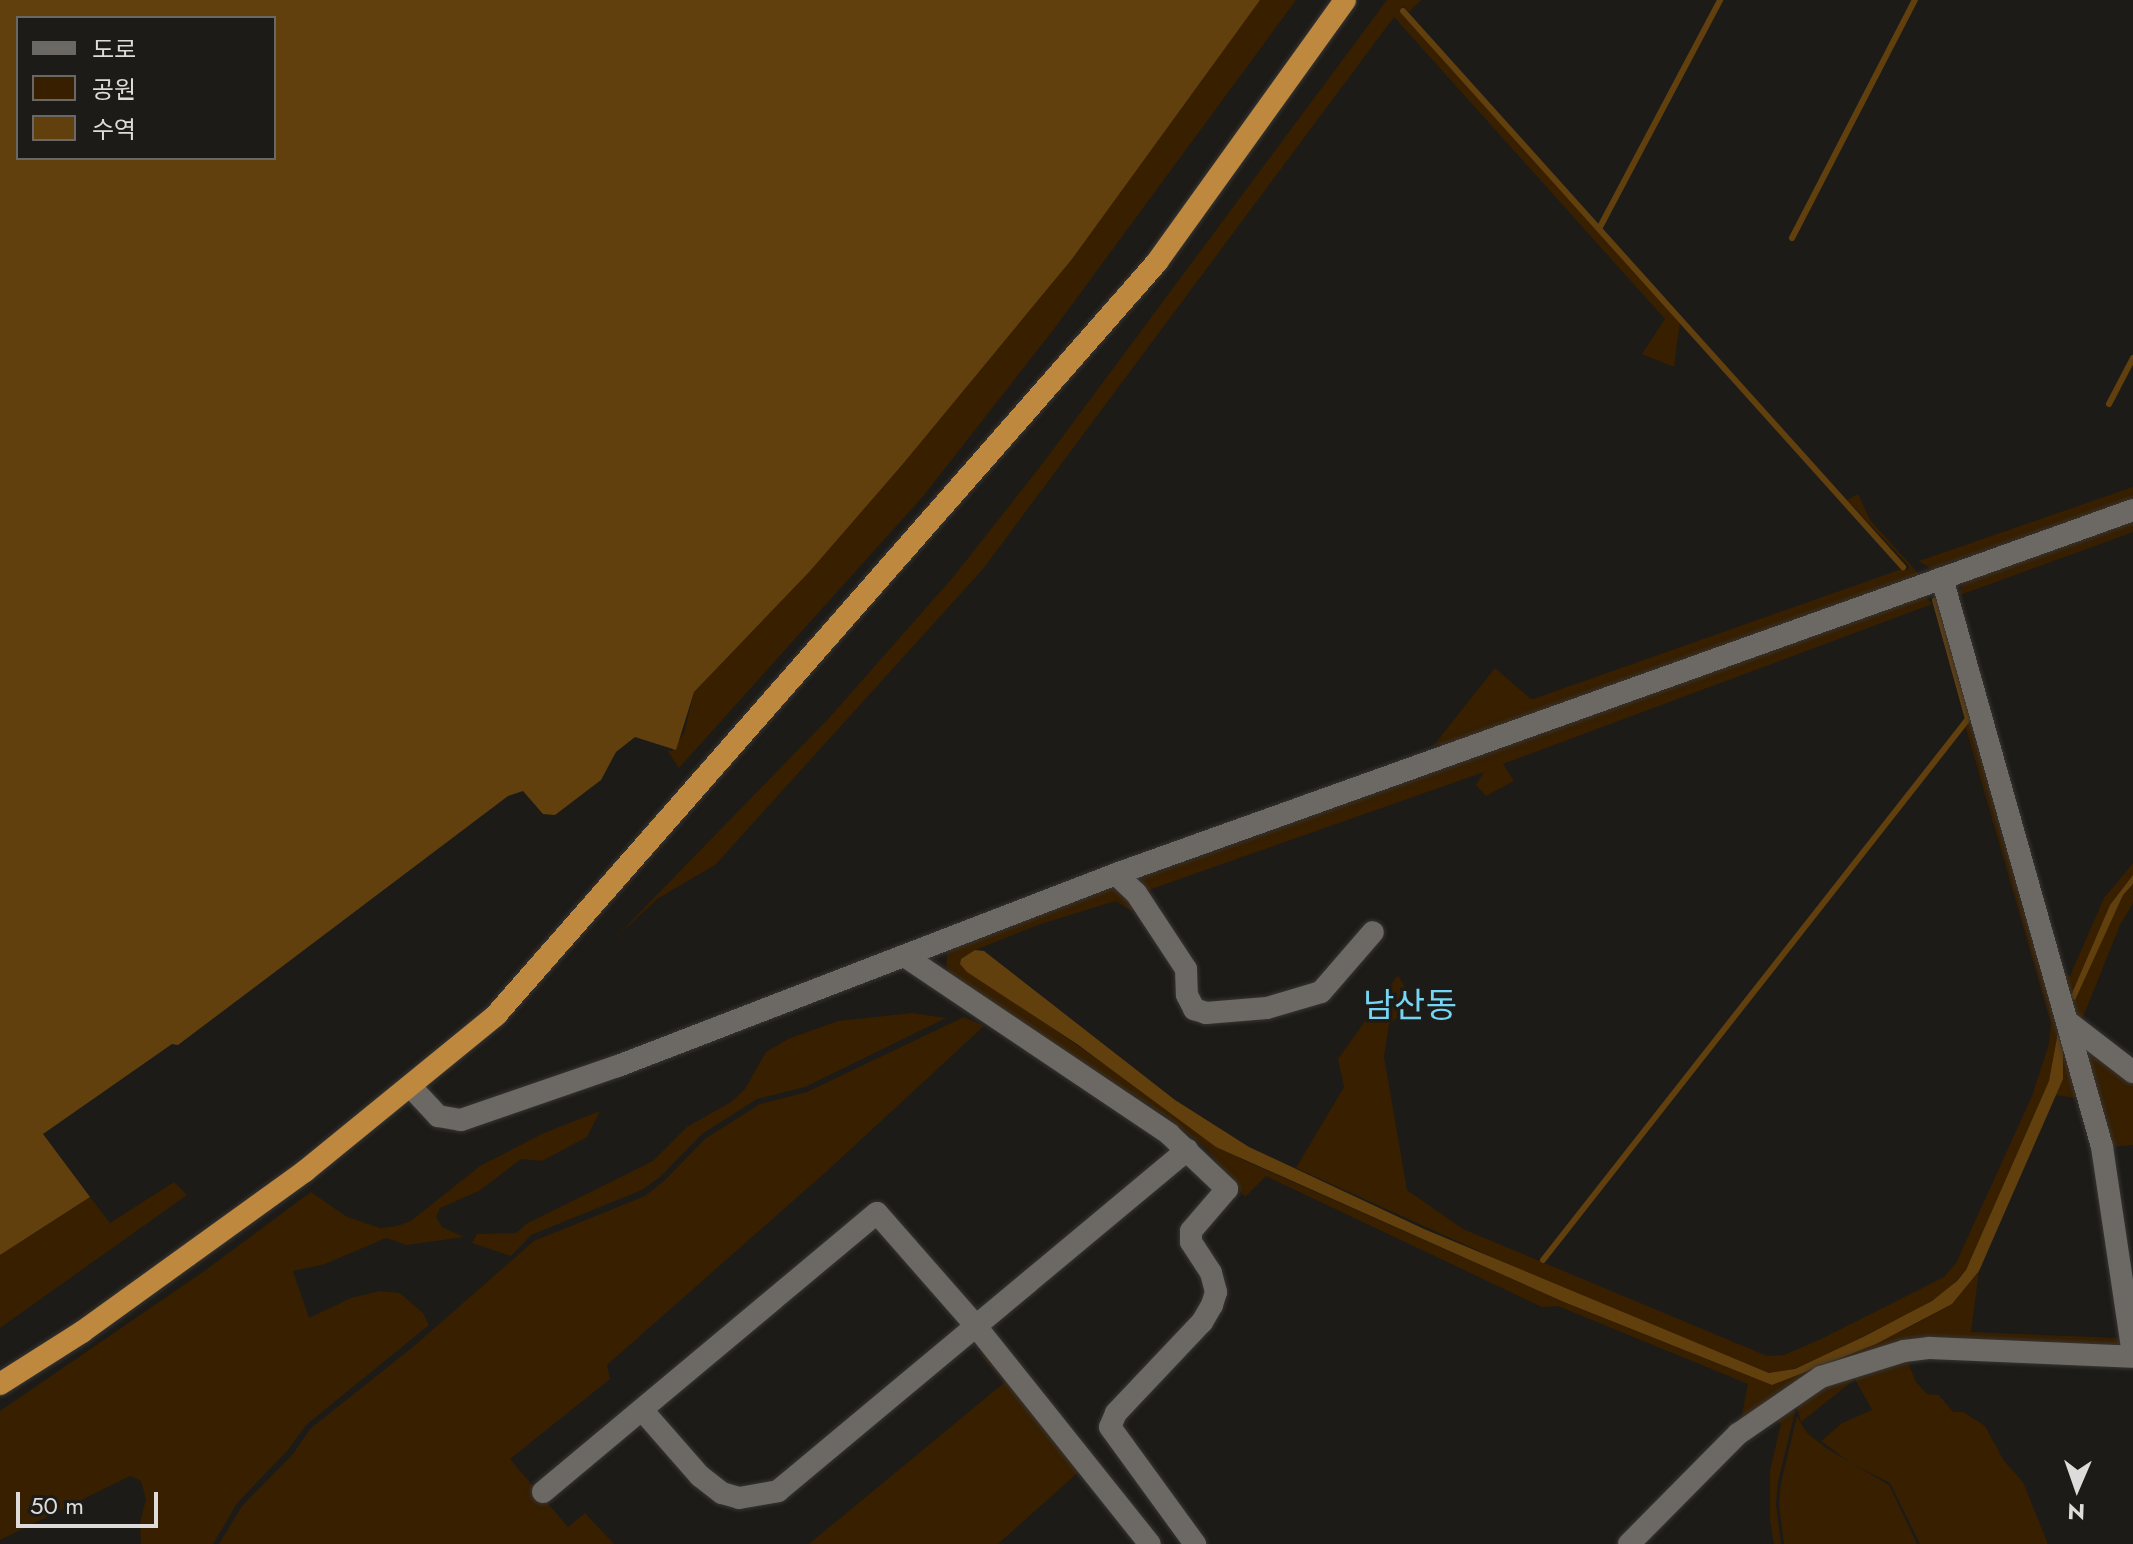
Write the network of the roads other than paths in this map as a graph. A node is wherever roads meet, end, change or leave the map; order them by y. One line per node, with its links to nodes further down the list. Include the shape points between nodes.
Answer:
1 (1345, 0): 9 (highway, via 1157,262 496,1015)
2 (2133, 510): 3 (street)
3 (1942, 578): 4 (street); 7 (street)
4 (1116, 874): 5 (street, via 1136,893 1186,969 1187,995 1194,1009 1206,1013 1267,1008 1321,992); 6 (street)
5 (1373, 932)
6 (906, 957): 9 (street, via 461,1120 438,1116); 10 (street)
7 (2068, 1022): 8 (street); 12 (street, via 2102,1147)
8 (2133, 1072)
9 (411, 1087): 13 (highway, via 153,1282)
10 (1187, 1150): 11 (street); 17 (street, via 1227,1189 1191,1231 1191,1242 1211,1273 1216,1292 1202,1322 1116,1413 1110,1427)
11 (975, 1325): 14 (street, via 778,1491 762,1496 722,1493 700,1476); 14 (street, via 877,1213); 16 (street)
12 (2133, 1356): 18 (street, via 1930,1348 1821,1377 1738,1434)
13 (0, 1384)
14 (643, 1411): 15 (street)
15 (543, 1492)
16 (1150, 1544)
17 (1195, 1544)
18 (1629, 1544)

